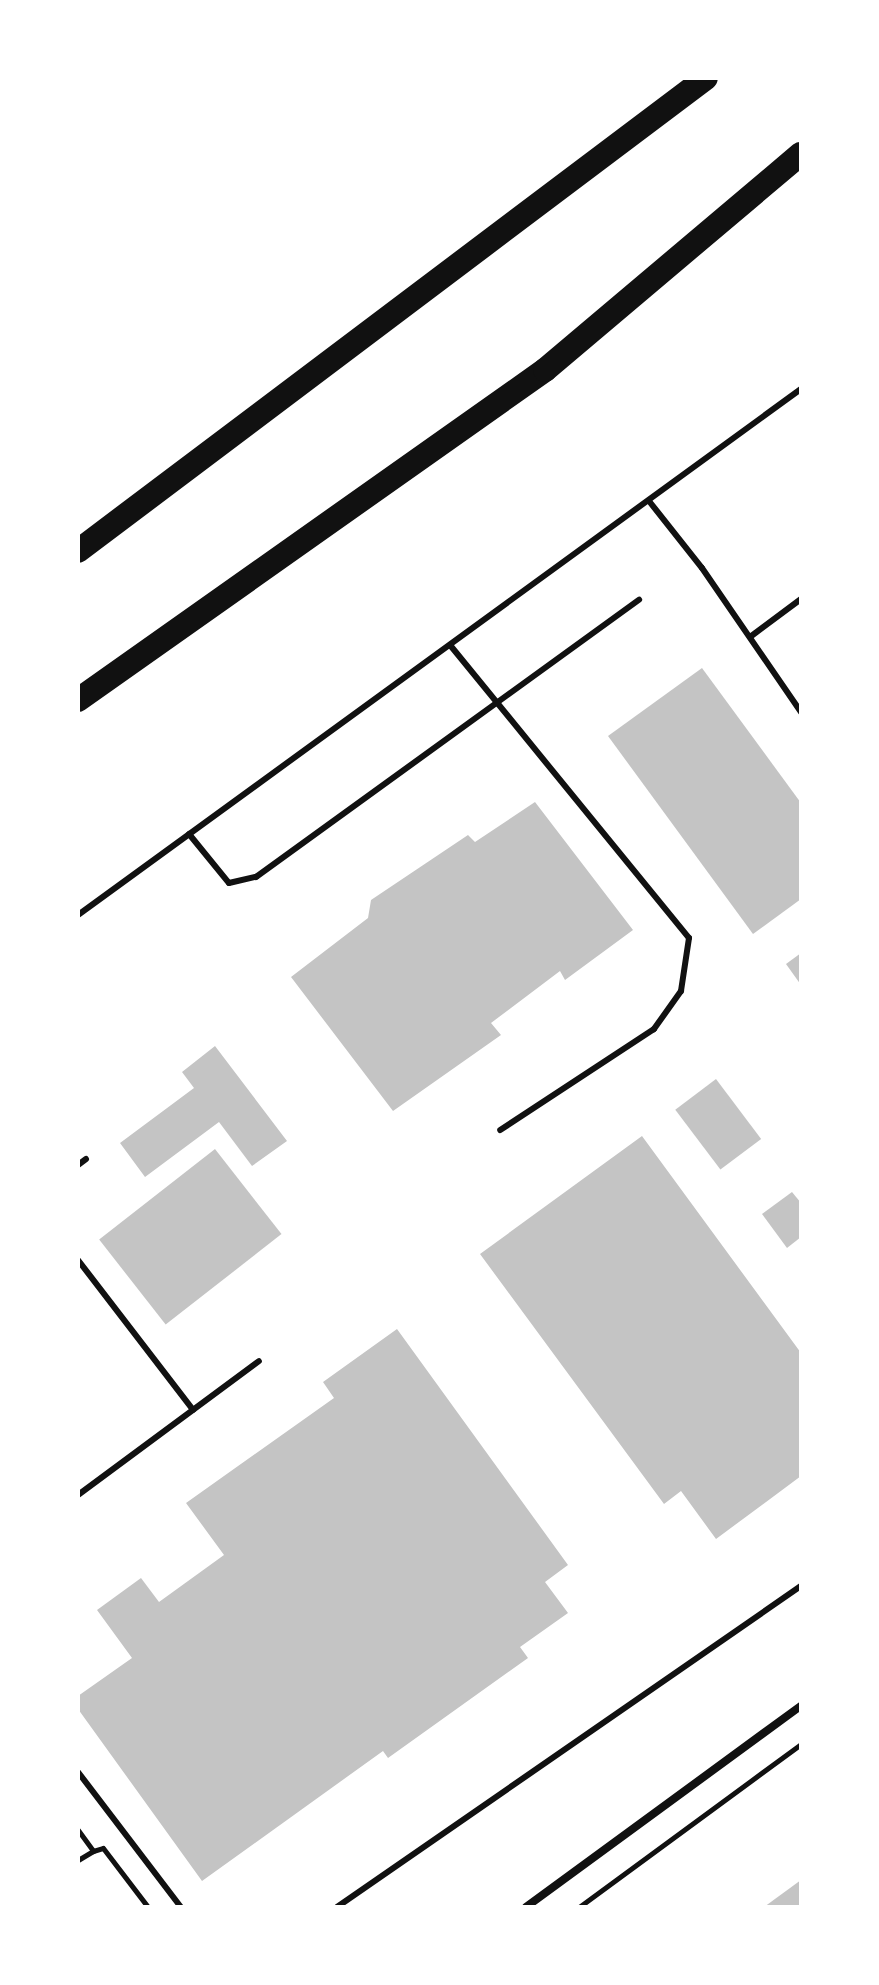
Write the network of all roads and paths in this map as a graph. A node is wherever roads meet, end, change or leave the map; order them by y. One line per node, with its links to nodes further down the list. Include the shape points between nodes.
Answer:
1 (706, 78): 5 (highway)
2 (801, 154): 10 (highway, via 545,370)
3 (801, 389): 4 (lane)
4 (649, 501): 8 (lane); 9 (lane)
5 (78, 551)
6 (801, 599): 8 (lane)
7 (639, 600): 11 (lane)
8 (750, 637): 12 (lane)
9 (450, 645): 11 (lane); 13 (lane)
10 (78, 700)
11 (497, 702): 13 (lane, via 256,877 229,883); 15 (lane, via 689,938 681,991 654,1029)
12 (801, 712)
13 (189, 834): 14 (lane)
14 (78, 915)
15 (500, 1130)
16 (86, 1159): 17 (lane)
17 (78, 1165)
18 (78, 1260): 20 (lane)
19 (259, 1361): 20 (lane)
20 (193, 1410): 21 (lane)
21 (78, 1495)
22 (801, 1586): 31 (lane)
23 (801, 1706): 32 (street)
24 (801, 1744): 33 (path)
25 (78, 1772): 30 (lane)
26 (78, 1830): 27 (path)
27 (93, 1851): 28 (path); 29 (path, via 103,1848)
28 (78, 1860)
29 (148, 1907)
30 (181, 1907)
31 (337, 1907)
32 (526, 1907)
33 (579, 1907)

